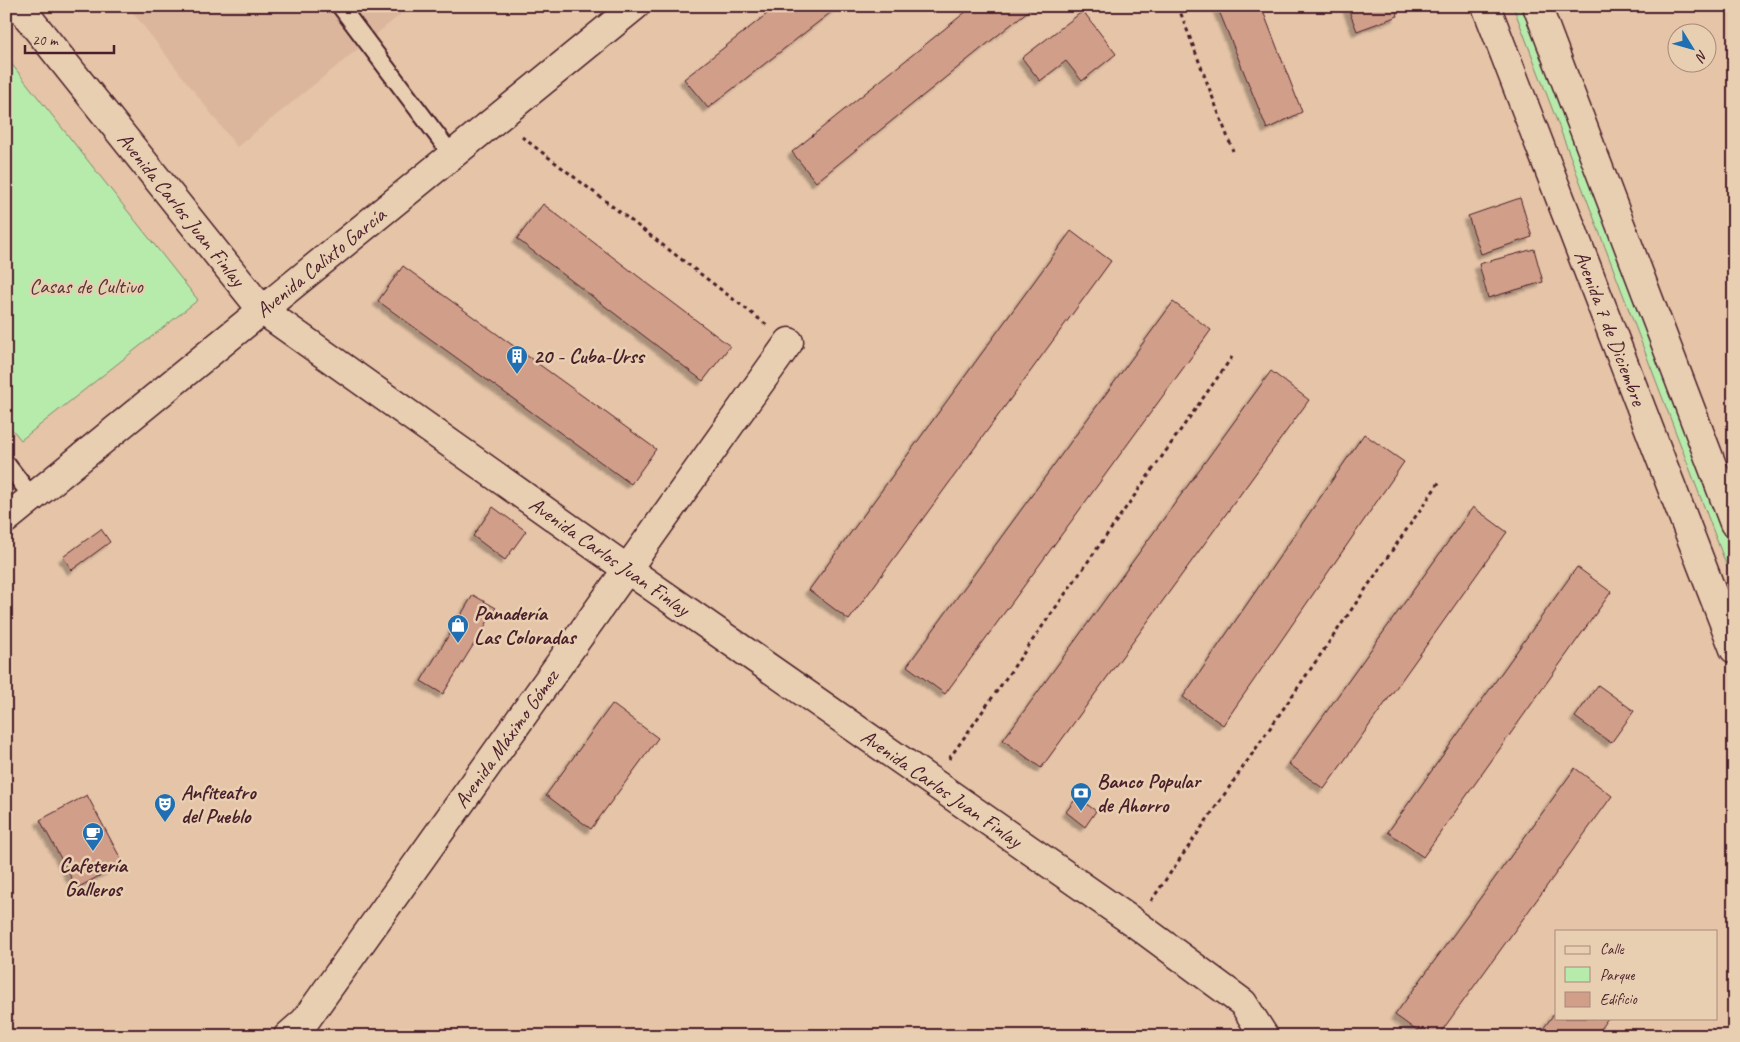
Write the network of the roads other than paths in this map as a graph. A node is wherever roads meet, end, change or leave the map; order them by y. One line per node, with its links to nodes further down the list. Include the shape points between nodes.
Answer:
1 (19, 6): 7 (street, Avenida Carlos Juan Finlay)
2 (340, 6): 6 (lane)
3 (635, 6): 6 (street, Avenida Calixto García)
4 (1486, 6): 14 (street, Avenida 7 de Diciembre)
5 (1537, 6): 12 (street)
6 (452, 155): 7 (street, Avenida Calixto García)
7 (262, 310): 10 (street, Avenida Calixto García); 13 (street, Avenida Carlos Juan Finlay)
8 (789, 342): 13 (street, Avenida Máximo Gómez)
9 (6, 463): 10 (lane)
10 (32, 498): 11 (street, Avenida Calixto García)
11 (6, 519)
12 (1734, 523)
13 (627, 569): 15 (street, Avenida Máximo Gómez, via 305,1021); 16 (street, Avenida Carlos Juan Finlay, via 1136,924 1243,1003)
14 (1734, 649)
15 (288, 1036)
16 (1264, 1036)

